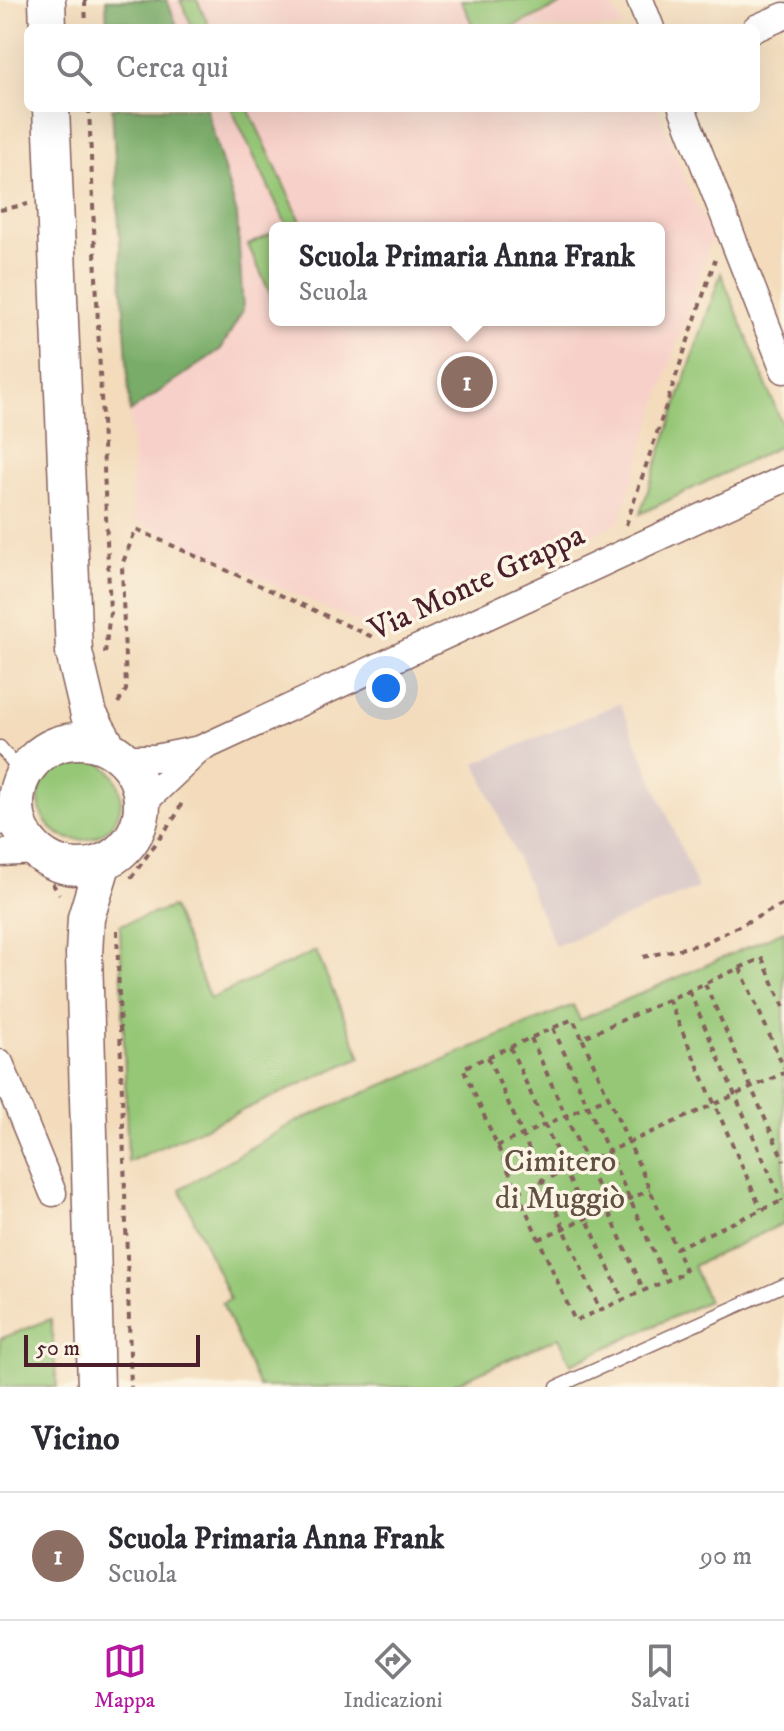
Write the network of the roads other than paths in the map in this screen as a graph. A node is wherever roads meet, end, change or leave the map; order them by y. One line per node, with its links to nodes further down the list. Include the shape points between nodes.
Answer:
1 (47, 0): 4 (main road)
2 (640, 0): 5 (street)
3 (784, 16): 6 (street)
4 (48, 24)
5 (649, 24)
6 (760, 26)
7 (51, 112): 11 (main road)
8 (684, 112): 9 (street)
9 (784, 370)
10 (784, 479): 13 (street, Via Monte Grappa)
11 (88, 658): 14 (main road, via 88,712); 15 (main road)
12 (0, 747): 15 (lane)
13 (200, 749): 14 (street, Via Monte Grappa, via 155,758); 16 (street, Via Monte Grappa)
14 (115, 753): 15 (main road, via 93,742 60,744); 16 (main road, via 133,771)
15 (21, 785): 18 (main road, via 17,815 24,835)
16 (142, 804): 19 (main road)
17 (0, 853): 18 (street)
18 (47, 857): 19 (main road); 20 (main road, via 78,918)
19 (113, 876): 20 (main road, via 86,918)
20 (84, 954): 24 (main road)
21 (0, 1063): 22 (street)
22 (53, 1193)
23 (784, 1285): 25 (lane)
24 (96, 1387)
25 (557, 1387)

